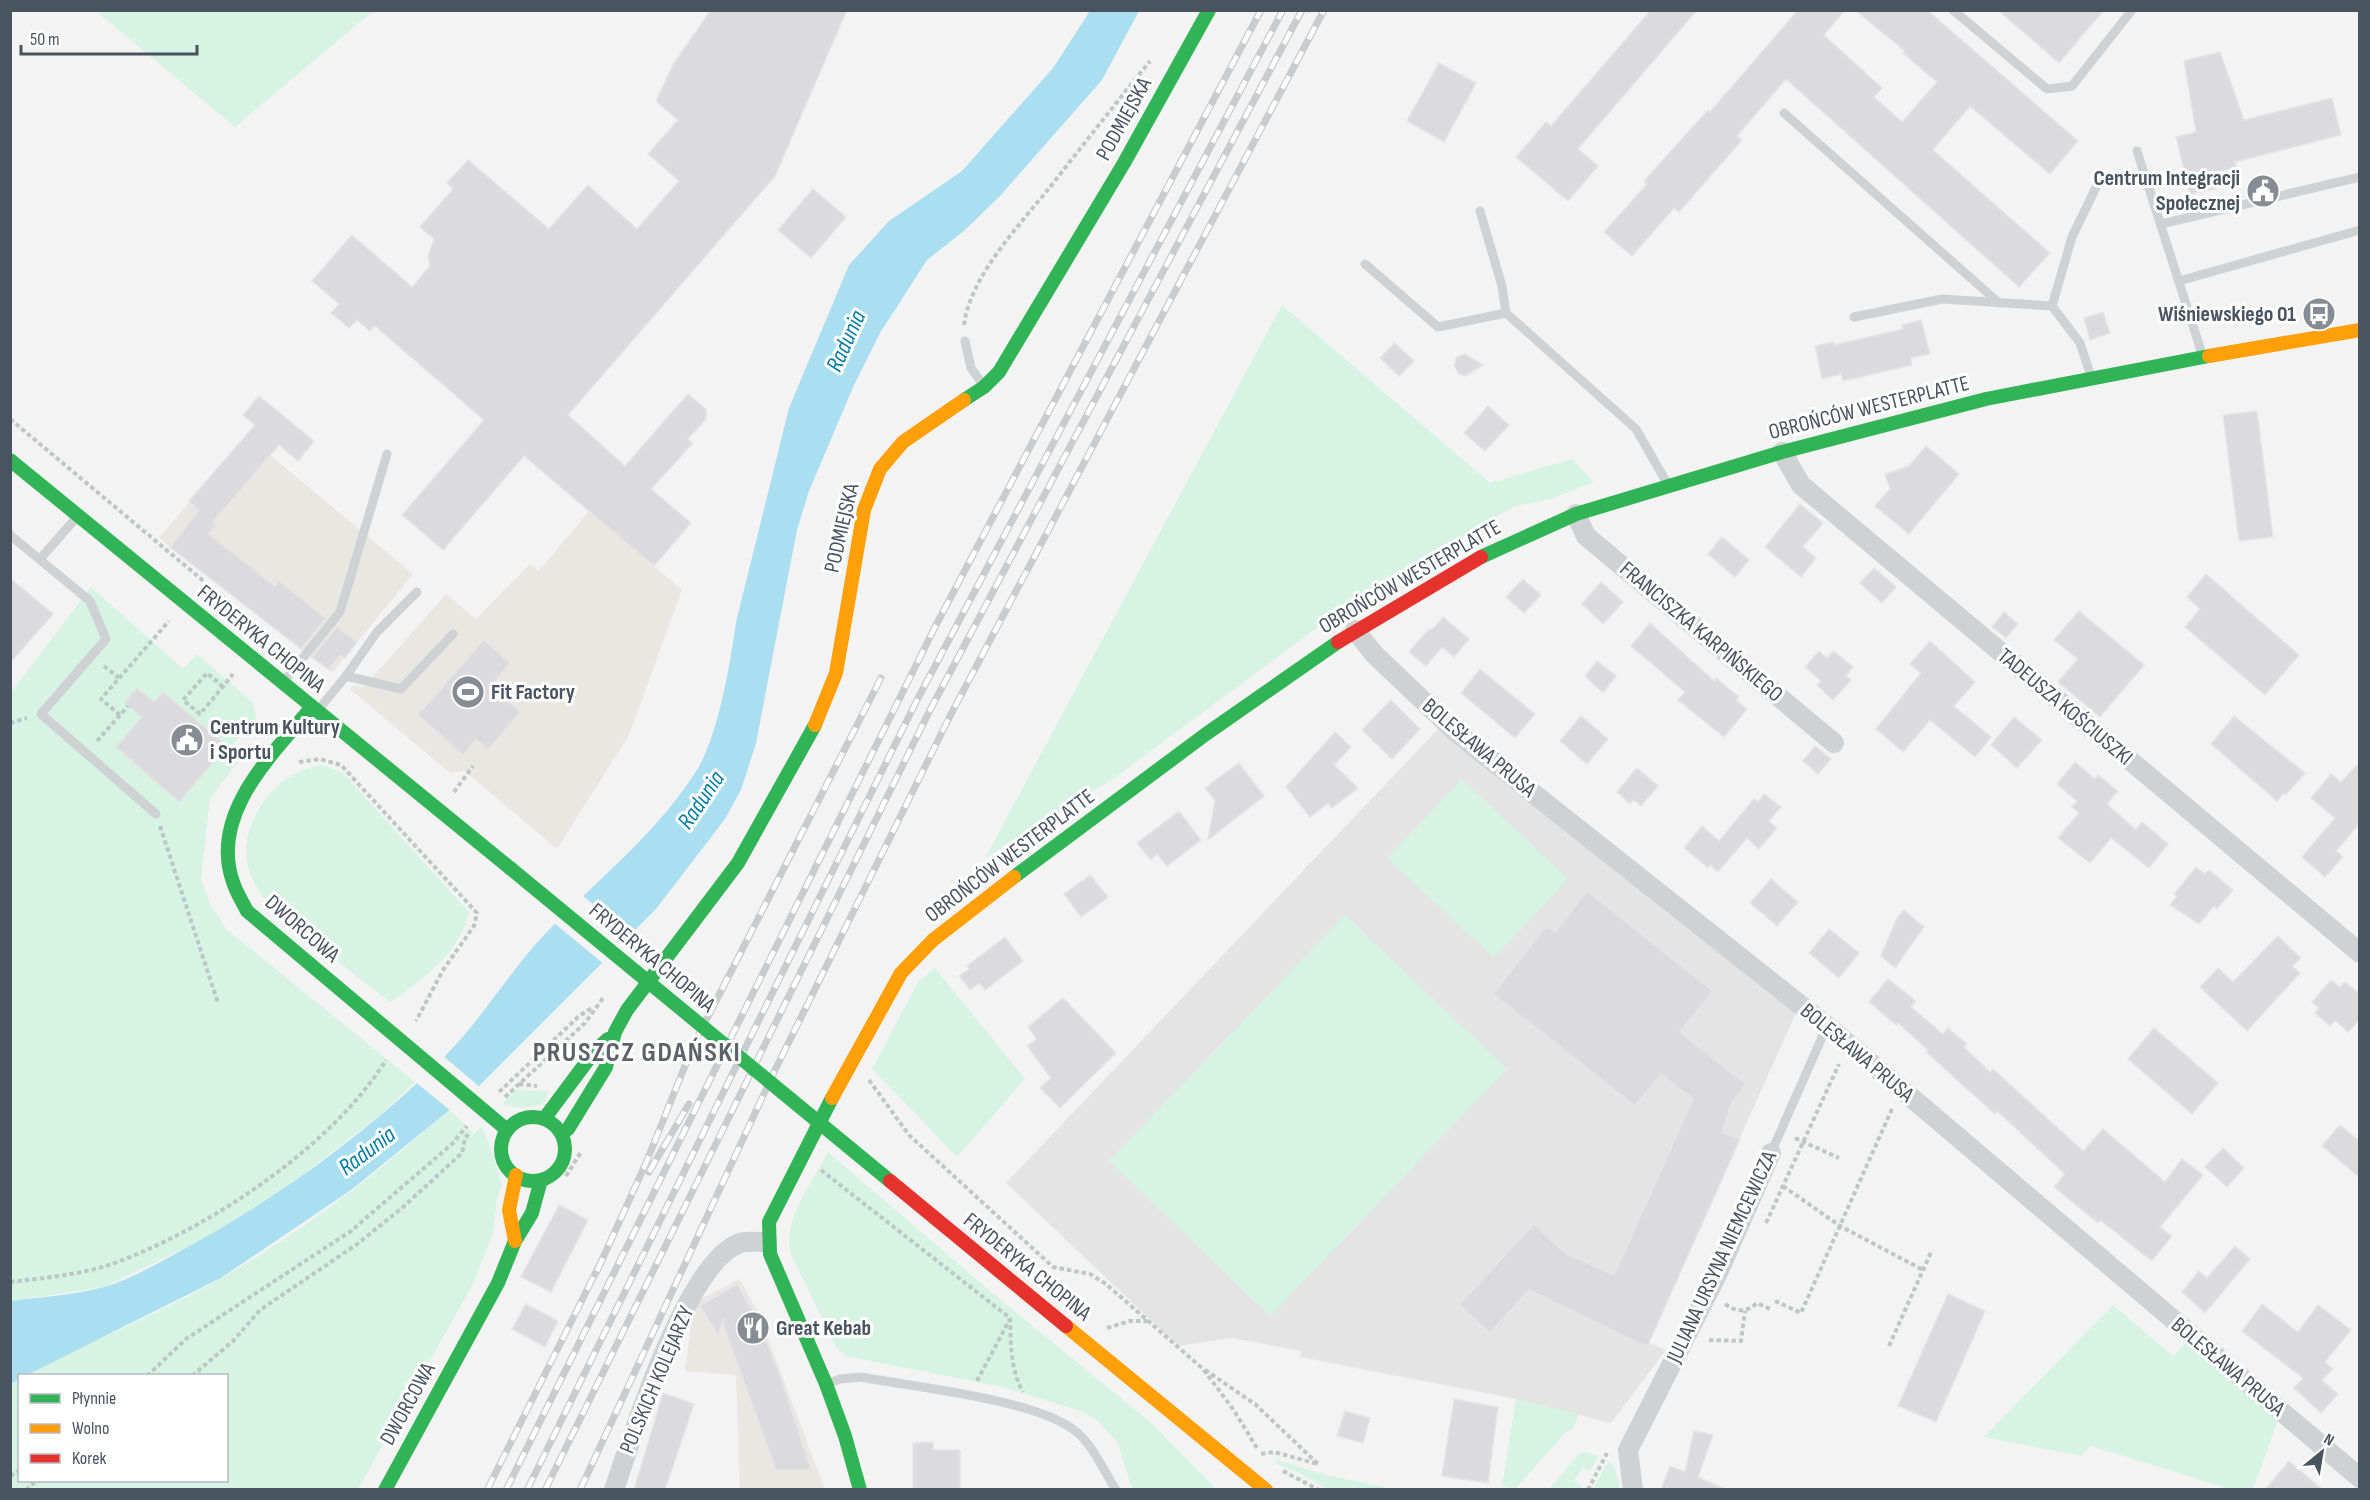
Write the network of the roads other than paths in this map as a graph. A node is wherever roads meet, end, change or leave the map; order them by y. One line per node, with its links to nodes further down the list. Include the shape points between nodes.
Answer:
1 (1209, 10): 21 (street, PODMIEJSKA, via 1020,340)
2 (1953, 10): 3 (lane, via 2047,89 2072,86)
3 (2132, 10)
4 (1784, 113): 13 (lane)
5 (2137, 151): 9 (lane)
6 (2101, 177): 14 (lane, via 2072,237)
7 (2360, 177): 9 (lane)
8 (1480, 211): 15 (lane)
9 (2160, 224): 12 (lane)
10 (2360, 230): 12 (lane)
11 (1365, 264): 15 (lane, via 1438,327)
12 (2179, 281): 19 (lane)
13 (1999, 303): 14 (lane); 16 (lane, via 1942,299)
14 (2052, 306): 20 (lane, via 2080,343)
15 (1506, 313): 25 (lane, via 1636,429)
16 (1854, 316)
17 (2360, 330): 19 (street, OBROŃCÓW WESTERPLATTE)
18 (964, 341): 21 (lane, via 971,368)
19 (2203, 357): 20 (street, OBROŃCÓW WESTERPLATTE)
20 (2091, 377): 22 (street, OBROŃCÓW WESTERPLATTE, via 1986,399)
21 (984, 387): 40 (street, PODMIEJSKA, via 921,427 880,469 864,510 836,673 812,734 738,863 637,994)
22 (1782, 452): 25 (street, OBROŃCÓW WESTERPLATTE); 38 (street, TADEUSZA KOŚCIUSZKI, via 1801,485)
23 (387, 454): 34 (lane, via 340,612)
24 (10, 460): 27 (street, FRYDERYKA CHOPINA)
25 (1668, 485): 26 (street, OBROŃCÓW WESTERPLATTE)
26 (1576, 514): 31 (street, OBROŃCÓW WESTERPLATTE, via 1472,561); 36 (street, FRANCISZKA KARPIŃSKIEGO, via 1586,536)
27 (78, 515): 29 (lane); 34 (street, FRYDERYKA CHOPINA)
28 (10, 535): 29 (lane)
29 (40, 559): 37 (lane, via 90,601 106,639 41,714)
30 (417, 592): 33 (lane, via 377,632)
31 (1355, 630): 39 (street, BOLESŁAWA PRUSA, via 1374,654 1457,734); 48 (street, OBROŃCÓW WESTERPLATTE, via 1206,734 933,940 901,973 774,1207)
32 (453, 634): 33 (lane, via 401,689)
33 (346, 676): 35 (lane)
34 (282, 683): 35 (street, FRYDERYKA CHOPINA)
35 (314, 710): 42 (street, DWORCOWA, via 249,787 228,831 229,874 237,894 247,911); 51 (street, FRYDERYKA CHOPINA, bridge)
36 (1834, 743)
37 (156, 814)
38 (2360, 953)
39 (1827, 1026): 44 (lane, JULIANA URSYNA NIEMCEWICZA); 50 (street, BOLESŁAWA PRUSA)
40 (615, 1032): 41 (street, PODMIEJSKA, via 594,1052); 43 (street, PODMIEJSKA, via 606,1067)
41 (544, 1119): 42 (street, via 524,1118); 43 (street)
42 (507, 1130): 45 (street, via 503,1160)
43 (562, 1133): 46 (street, via 565,1156 551,1175)
44 (1771, 1154): 56 (street, JULIANA URSYNA NIEMCEWICZA, via 1713,1284 1628,1450)
45 (516, 1175): 46 (street); 47 (street, via 509,1210)
46 (541, 1180): 47 (street, DWORCOWA, via 532,1213)
47 (515, 1241): 52 (street, DWORCOWA, via 498,1283)
48 (767, 1242): 49 (street); 53 (street, POLSKICH KOLEJARZY, via 741,1243 727,1252 686,1306 648,1392)
49 (826, 1384): 54 (street); 55 (lane, via 861,1377 1035,1412 1074,1430 1088,1443)
50 (2360, 1478)
51 (1263, 1488)
52 (385, 1490)
53 (614, 1490)
54 (860, 1490)
55 (1116, 1490)
56 (1633, 1490)

